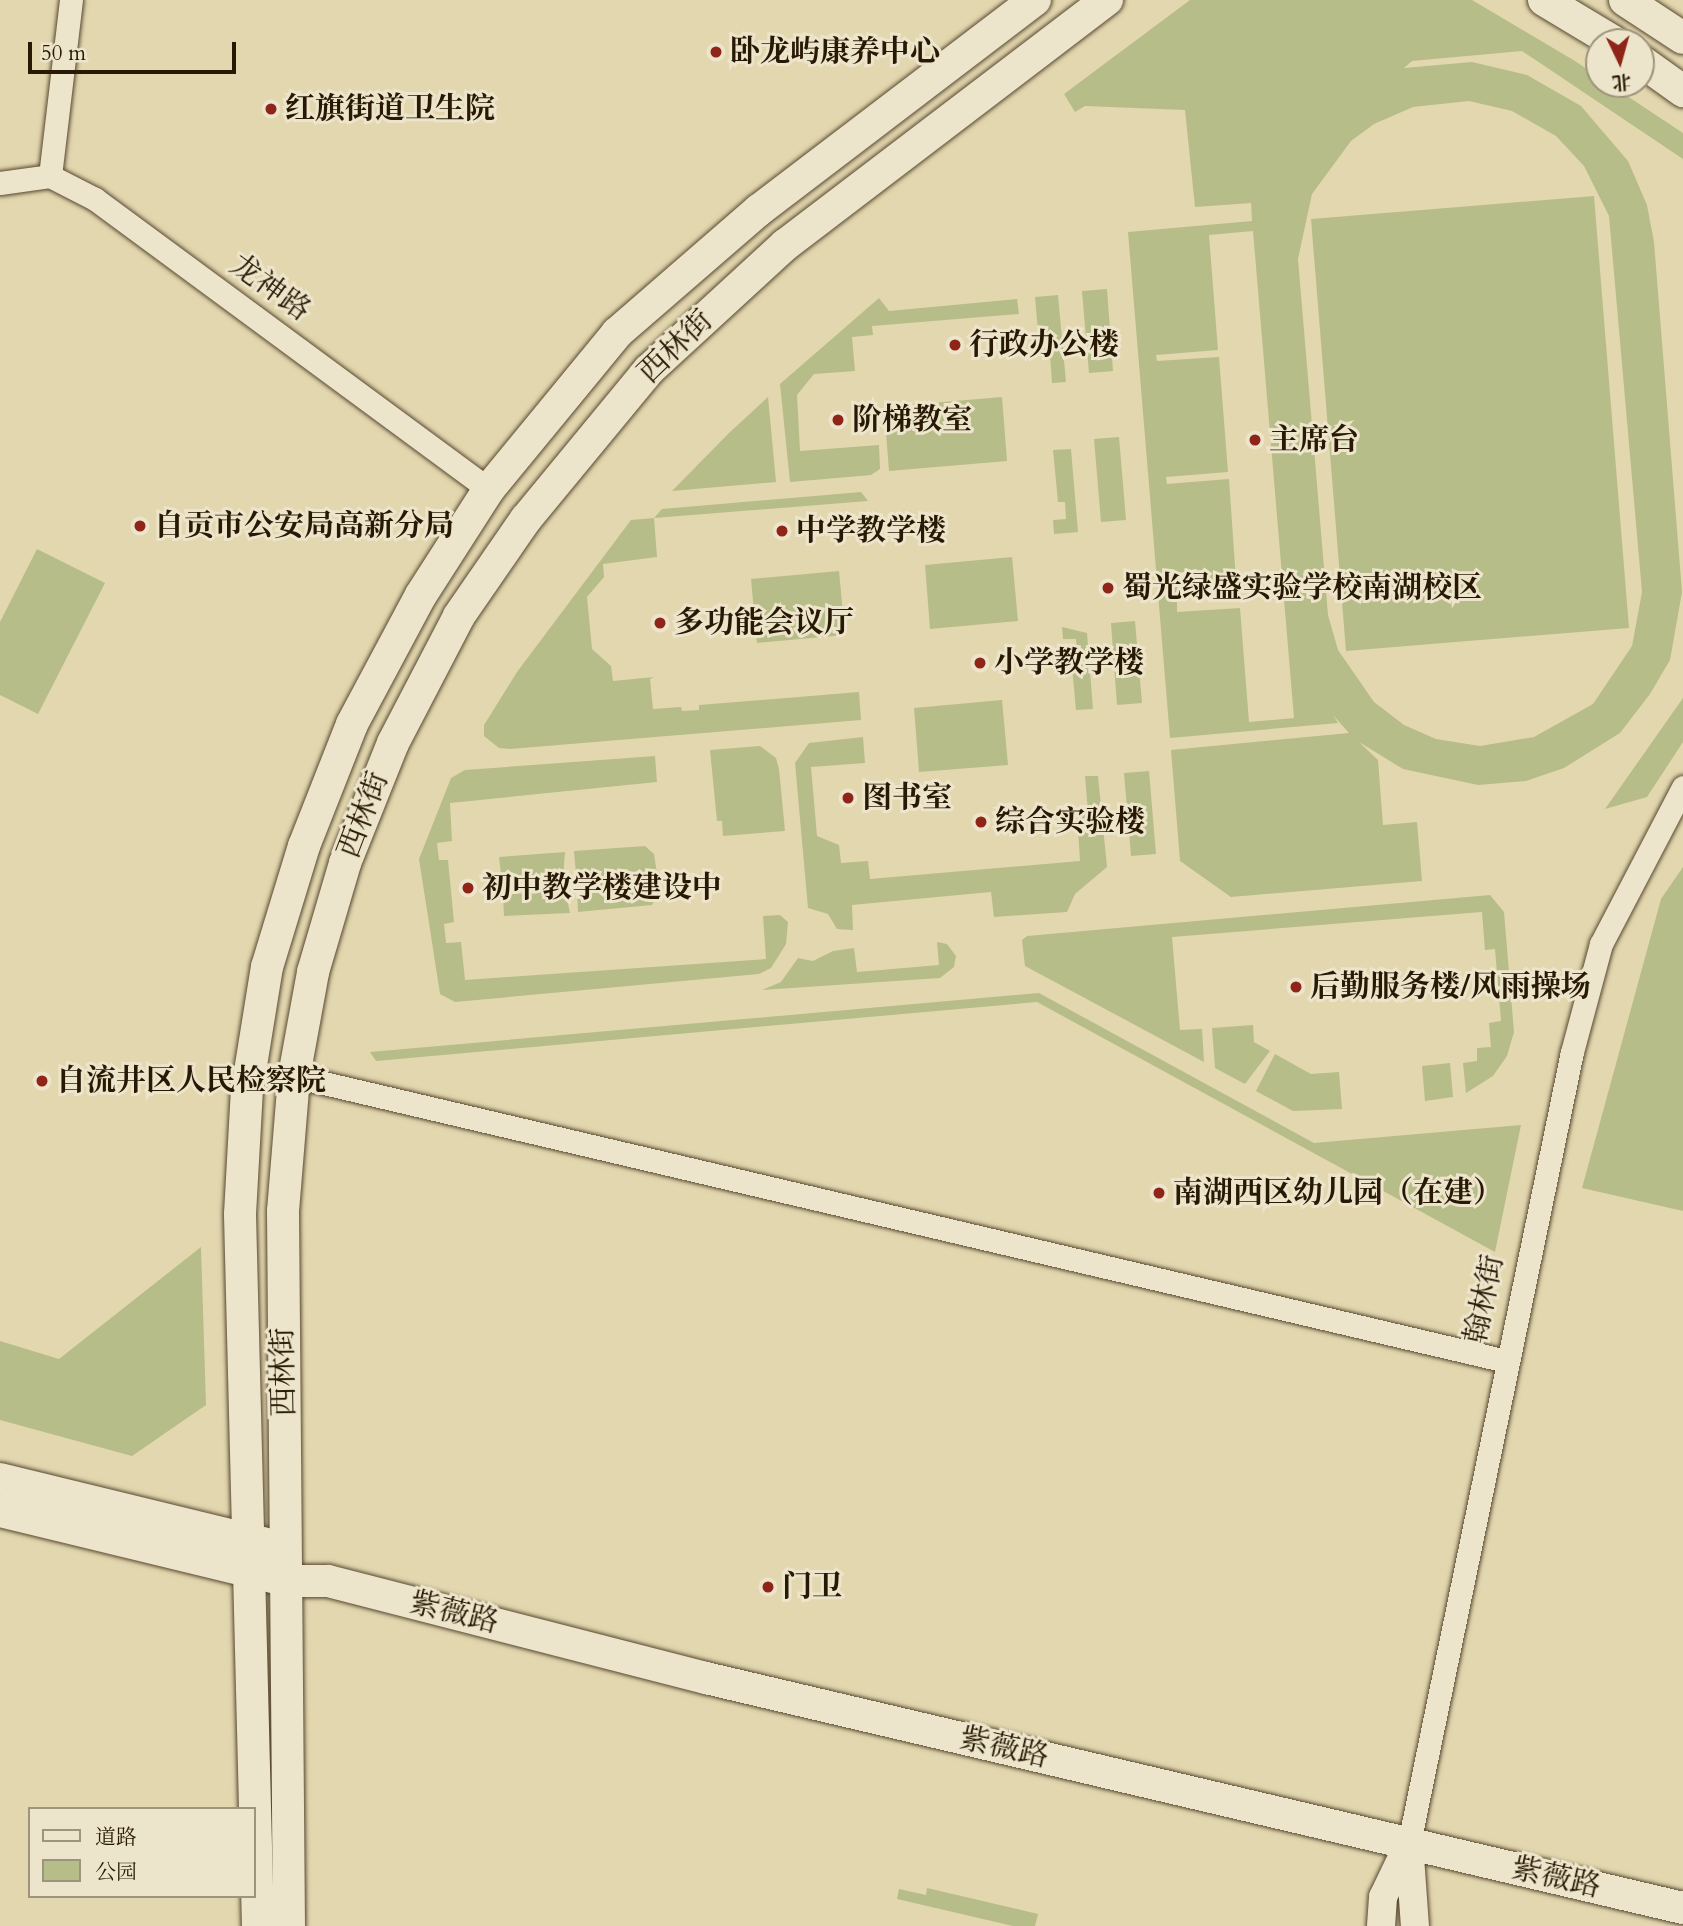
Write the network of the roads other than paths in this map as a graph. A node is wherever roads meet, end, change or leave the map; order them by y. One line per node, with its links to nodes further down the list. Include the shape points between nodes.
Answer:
1 (71, 0): 10 (street)
2 (1035, 0): 12 (main road, 西林街, via 759,210 617,333)
3 (1107, 0): 14 (main road, 西林街, via 785,244 649,370 526,519 459,615 393,743 345,863 313,972)
4 (1544, 0): 6 (main road)
5 (1625, 0): 7 (main road)
6 (1591, 28)
7 (1683, 38)
8 (1655, 71): 9 (main road)
9 (1683, 91)
10 (50, 176): 11 (street); 12 (street, 龙神路, via 95,199)
11 (0, 183)
12 (489, 489): 18 (main road, 西林街, via 421,595 352,724 304,846 267,967 247,1090 240,1214)
13 (1683, 788): 15 (street, 翰林街, via 1601,944 1572,1052)
14 (294, 1076): 15 (street); 19 (main road, 西林街, via 283,1211)
15 (1506, 1362): 22 (street, 翰林街)
16 (0, 1479): 18 (main road, 紫薇路)
17 (0, 1511): 18 (main road, 紫薇路)
18 (251, 1555): 19 (main road, 紫薇路); 20 (main road, 西林街)
19 (289, 1565): 22 (main road, 紫薇路, via 328,1581 705,1678); 25 (main road, 西林街)
20 (256, 1807)
21 (256, 1820): 24 (main road, 西林街)
22 (1409, 1843): 23 (main road, 紫薇路); 26 (street, 翰林街, via 1383,1897); 27 (street, 翰林街)
23 (1683, 1908)
24 (258, 1926)
25 (289, 1926)
26 (1381, 1926)
27 (1415, 1926)

